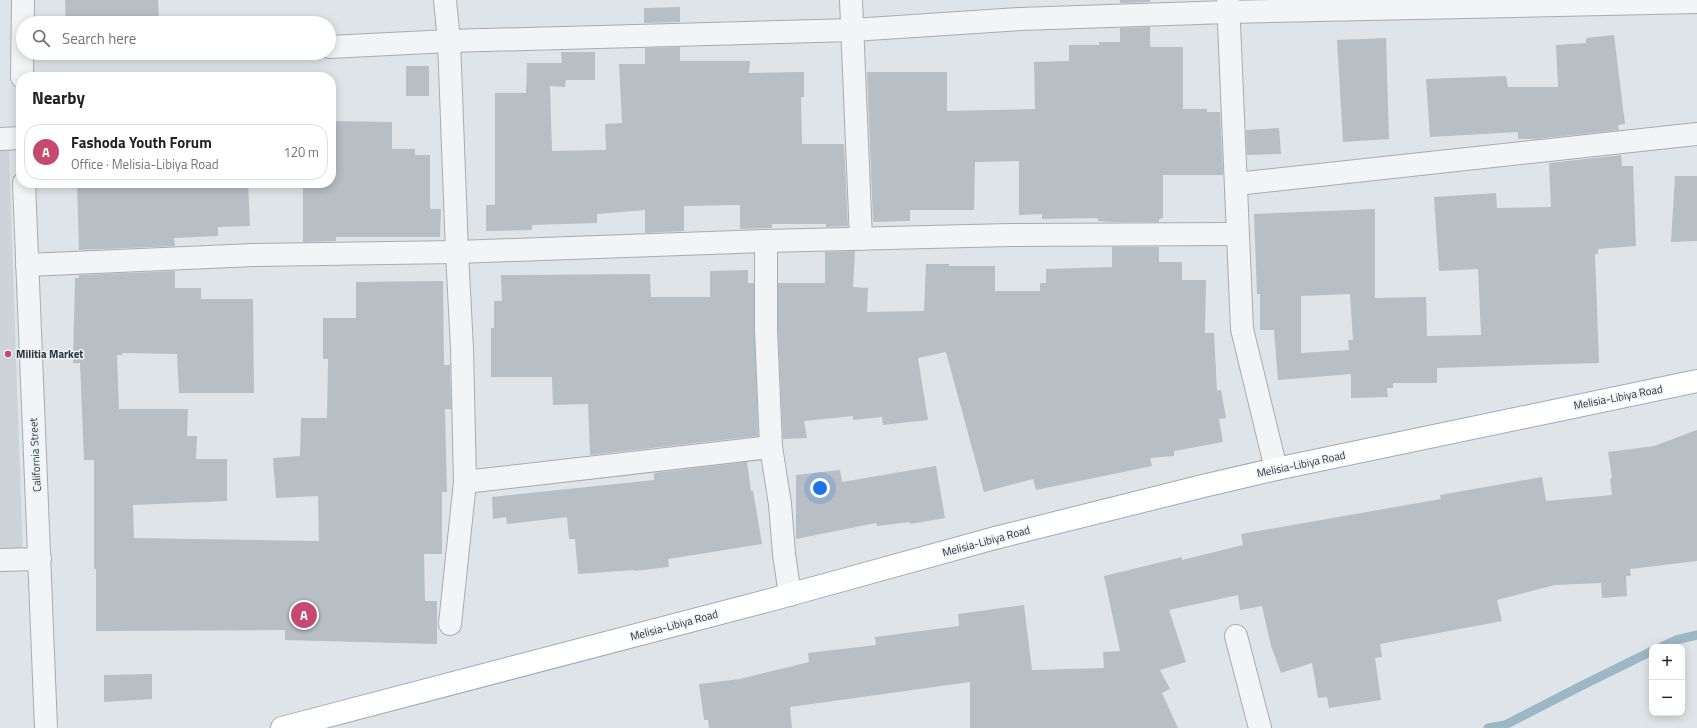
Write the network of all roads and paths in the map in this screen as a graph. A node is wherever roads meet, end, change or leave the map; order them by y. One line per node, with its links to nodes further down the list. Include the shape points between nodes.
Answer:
1 (23, 0): 6 (street)
2 (445, 0): 8 (street)
3 (851, 0): 7 (street)
4 (1697, 2): 5 (street)
5 (1228, 6): 7 (street); 15 (street)
6 (23, 16)
7 (853, 30): 8 (street); 18 (street)
8 (449, 41): 9 (street); 20 (street)
9 (336, 47)
10 (22, 60): 11 (street)
11 (22, 72)
12 (1697, 134): 15 (street)
13 (16, 138): 14 (street)
14 (0, 139)
15 (1236, 184): 17 (street)
16 (24, 188): 21 (street, California Street)
17 (1237, 234): 18 (street, via 1010,235); 24 (street, via 1242,329)
18 (861, 239): 19 (street)
19 (766, 241): 20 (street); 23 (street, via 766,330)
20 (457, 252): 21 (street, via 254,255); 25 (street)
21 (26, 266): 26 (street, California Street)
22 (1697, 381): 24 (main road, Melisia-Libiya Road)
23 (771, 447): 25 (street); 28 (street)
24 (1276, 469): 28 (main road, Melisia-Libiya Road, via 995,538)
25 (465, 482): 29 (street)
26 (40, 559): 27 (street); 31 (street, California Street)
27 (0, 560)
28 (790, 595): 32 (main road, Melisia-Libiya Road)
29 (450, 624)
30 (1236, 636): 33 (street)
31 (46, 728)
32 (282, 728)
33 (1260, 728)

